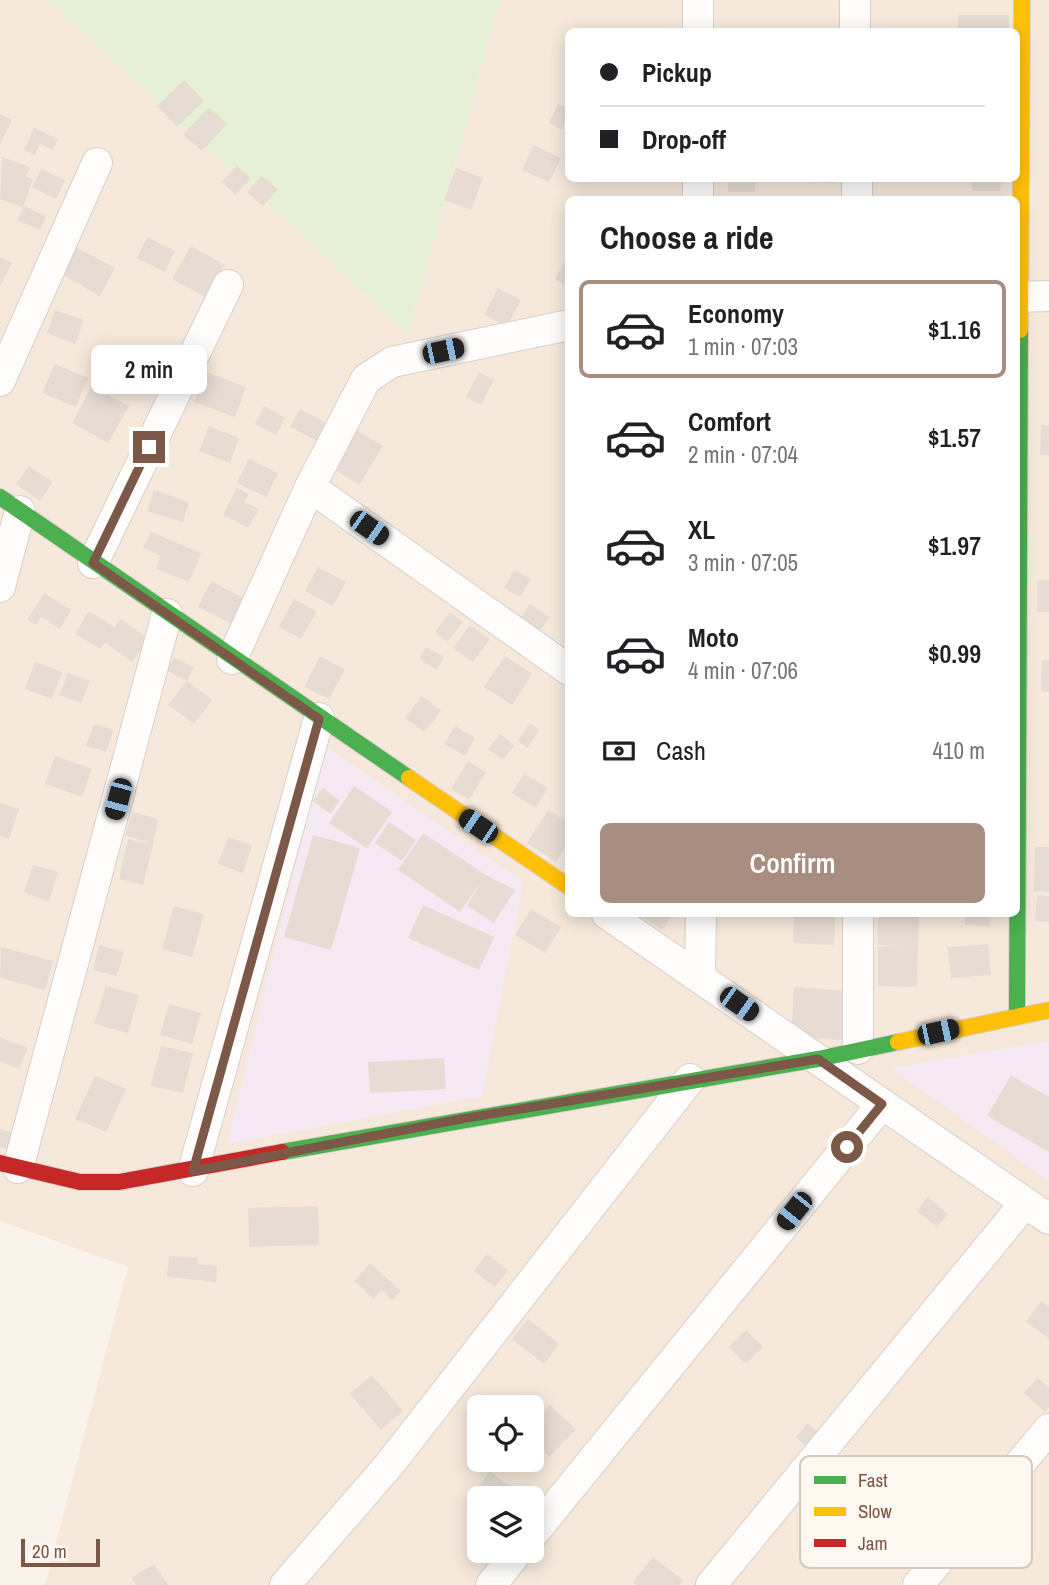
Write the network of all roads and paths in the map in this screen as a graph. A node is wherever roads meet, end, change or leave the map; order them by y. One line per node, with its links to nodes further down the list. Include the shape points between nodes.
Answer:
1 (698, 0): 4 (street)
2 (855, 0): 5 (street)
3 (1022, 0): 8 (street)
4 (698, 28)
5 (855, 28)
6 (97, 163): 10 (street)
7 (228, 285): 13 (street)
8 (1029, 297): 19 (street)
9 (565, 326): 11 (street, via 392,362 375,371 366,379)
10 (0, 381)
11 (310, 487): 16 (street); 17 (street)
12 (10, 504): 13 (street); 14 (street)
13 (93, 563): 15 (street)
14 (0, 587)
15 (167, 614): 16 (street); 32 (street)
16 (232, 659): 18 (street)
17 (565, 667)
18 (319, 719): 20 (street); 33 (street)
19 (1020, 836)
20 (565, 884)
21 (612, 917): 25 (street)
22 (701, 917): 25 (street)
23 (858, 917): 28 (street)
24 (1019, 917): 27 (street)
25 (700, 976): 29 (street)
26 (1049, 1010): 27 (street)
27 (1017, 1015): 28 (street)
28 (858, 1049): 29 (street)
29 (818, 1059): 30 (street); 31 (street)
30 (690, 1079): 33 (street); 42 (street, via 389,1465)
31 (882, 1104): 34 (street); 39 (street)
32 (9, 1165): 33 (street, via 80,1182 119,1182)
33 (193, 1171)
34 (1037, 1211): 36 (street)
35 (1049, 1429): 37 (street)
36 (823, 1456)
37 (1026, 1456)
38 (800, 1482): 44 (street)
39 (544, 1520)
40 (509, 1563): 43 (street)
41 (932, 1568): 45 (street)
42 (285, 1585)
43 (491, 1585)
44 (710, 1585)
45 (918, 1585)

